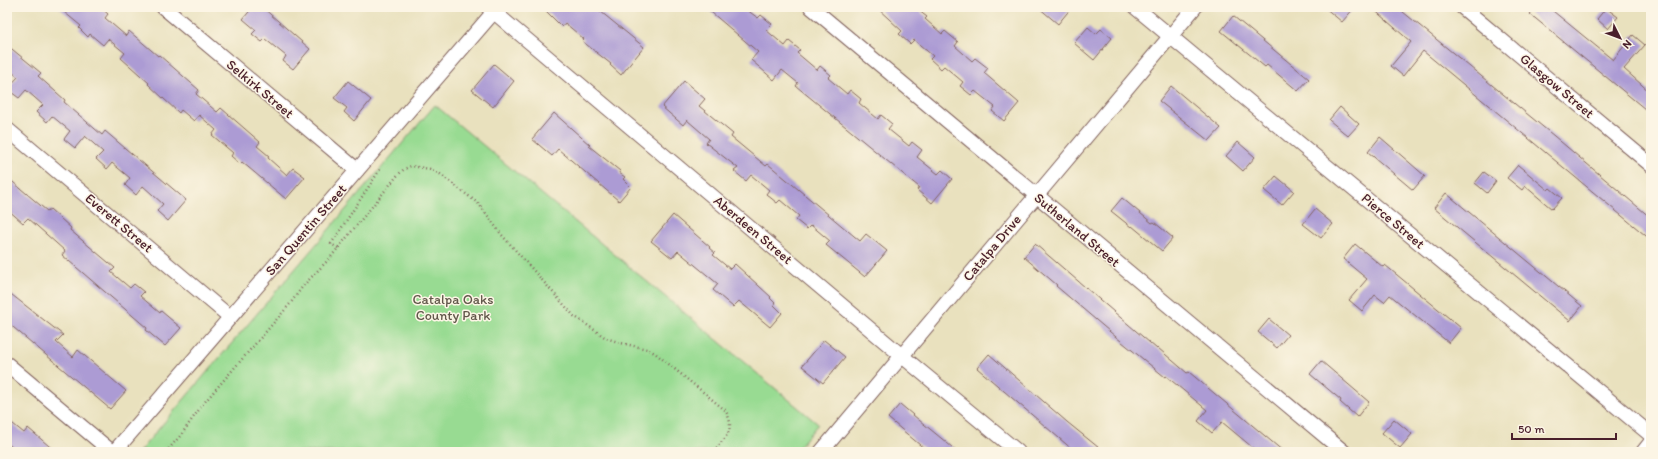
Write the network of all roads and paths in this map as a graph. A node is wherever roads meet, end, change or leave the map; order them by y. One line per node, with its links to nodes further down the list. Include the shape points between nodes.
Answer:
1 (163, 7): 11 (street, Selkirk Street)
2 (811, 7): 12 (street, Sutherland Street)
3 (1135, 7): 7 (street, Pierce Street)
4 (1195, 7): 7 (street, Catalpa Drive)
5 (1462, 7): 9 (street, Glasgow Street)
6 (493, 9): 11 (street, San Quentin Street); 15 (street, Aberdeen Street)
7 (1171, 36): 12 (street, Catalpa Drive); 17 (street, Pierce Street)
8 (7, 129): 14 (street, Everett Street)
9 (1651, 165)
10 (381, 168): 13 (path, via 331,244)
11 (357, 170): 14 (street, San Quentin Street)
12 (1036, 195): 15 (street, Catalpa Drive); 24 (street, Sutherland Street)
13 (338, 248): 20 (path, via 203,404); 21 (path, via 404,169 419,166 440,174 479,204 501,234 574,316 606,338 655,353 725,410 731,424)
14 (230, 317): 19 (street, San Quentin Street)
15 (902, 356): 22 (street, Catalpa Drive); 23 (street, Aberdeen Street)
16 (7, 364): 19 (street)
17 (1651, 435)
18 (1651, 442): 25 (street)
19 (113, 452)
20 (166, 452)
21 (713, 452)
22 (821, 452)
23 (1018, 452)
24 (1344, 452)
25 (1643, 452)

